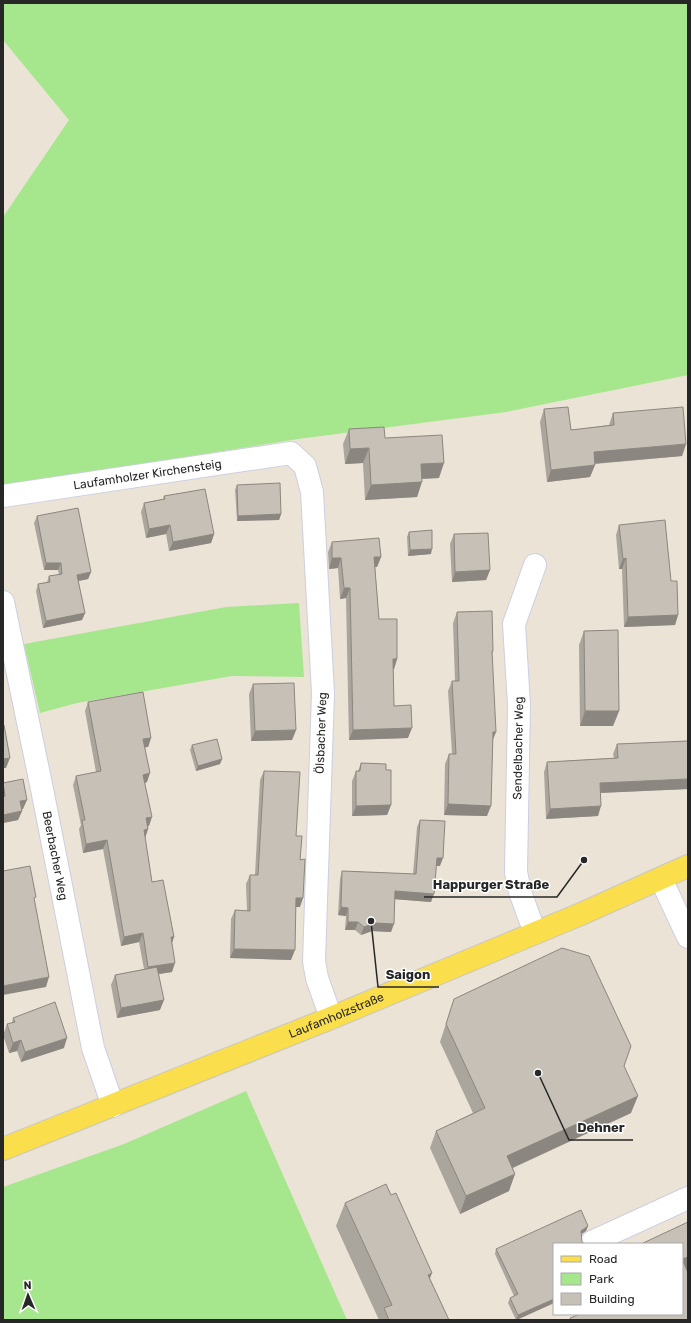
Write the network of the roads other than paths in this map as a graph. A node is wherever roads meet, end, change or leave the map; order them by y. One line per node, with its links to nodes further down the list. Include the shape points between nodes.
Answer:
1 (291, 453): 2 (street, Laufamholzer Kirchensteig); 9 (street, Ölsbacher Weg, via 305,466 312,492 323,693 314,961 317,978)
2 (3, 496)
3 (536, 565): 7 (street, Sendelbacher Weg, via 514,624 519,705 516,872)
4 (3, 602): 10 (street, Beerbacher Weg, via 93,1048)
5 (688, 866): 6 (main road, Laufamholzstraße)
6 (661, 879): 7 (main road, Laufamholzstraße); 8 (street)
7 (535, 933): 9 (main road, Laufamholzstraße)
8 (688, 937)
9 (332, 1018): 10 (main road, Laufamholzstraße)
10 (113, 1106): 11 (main road, Laufamholzstraße)
11 (3, 1149)
12 (688, 1198): 13 (street)
13 (592, 1242)

